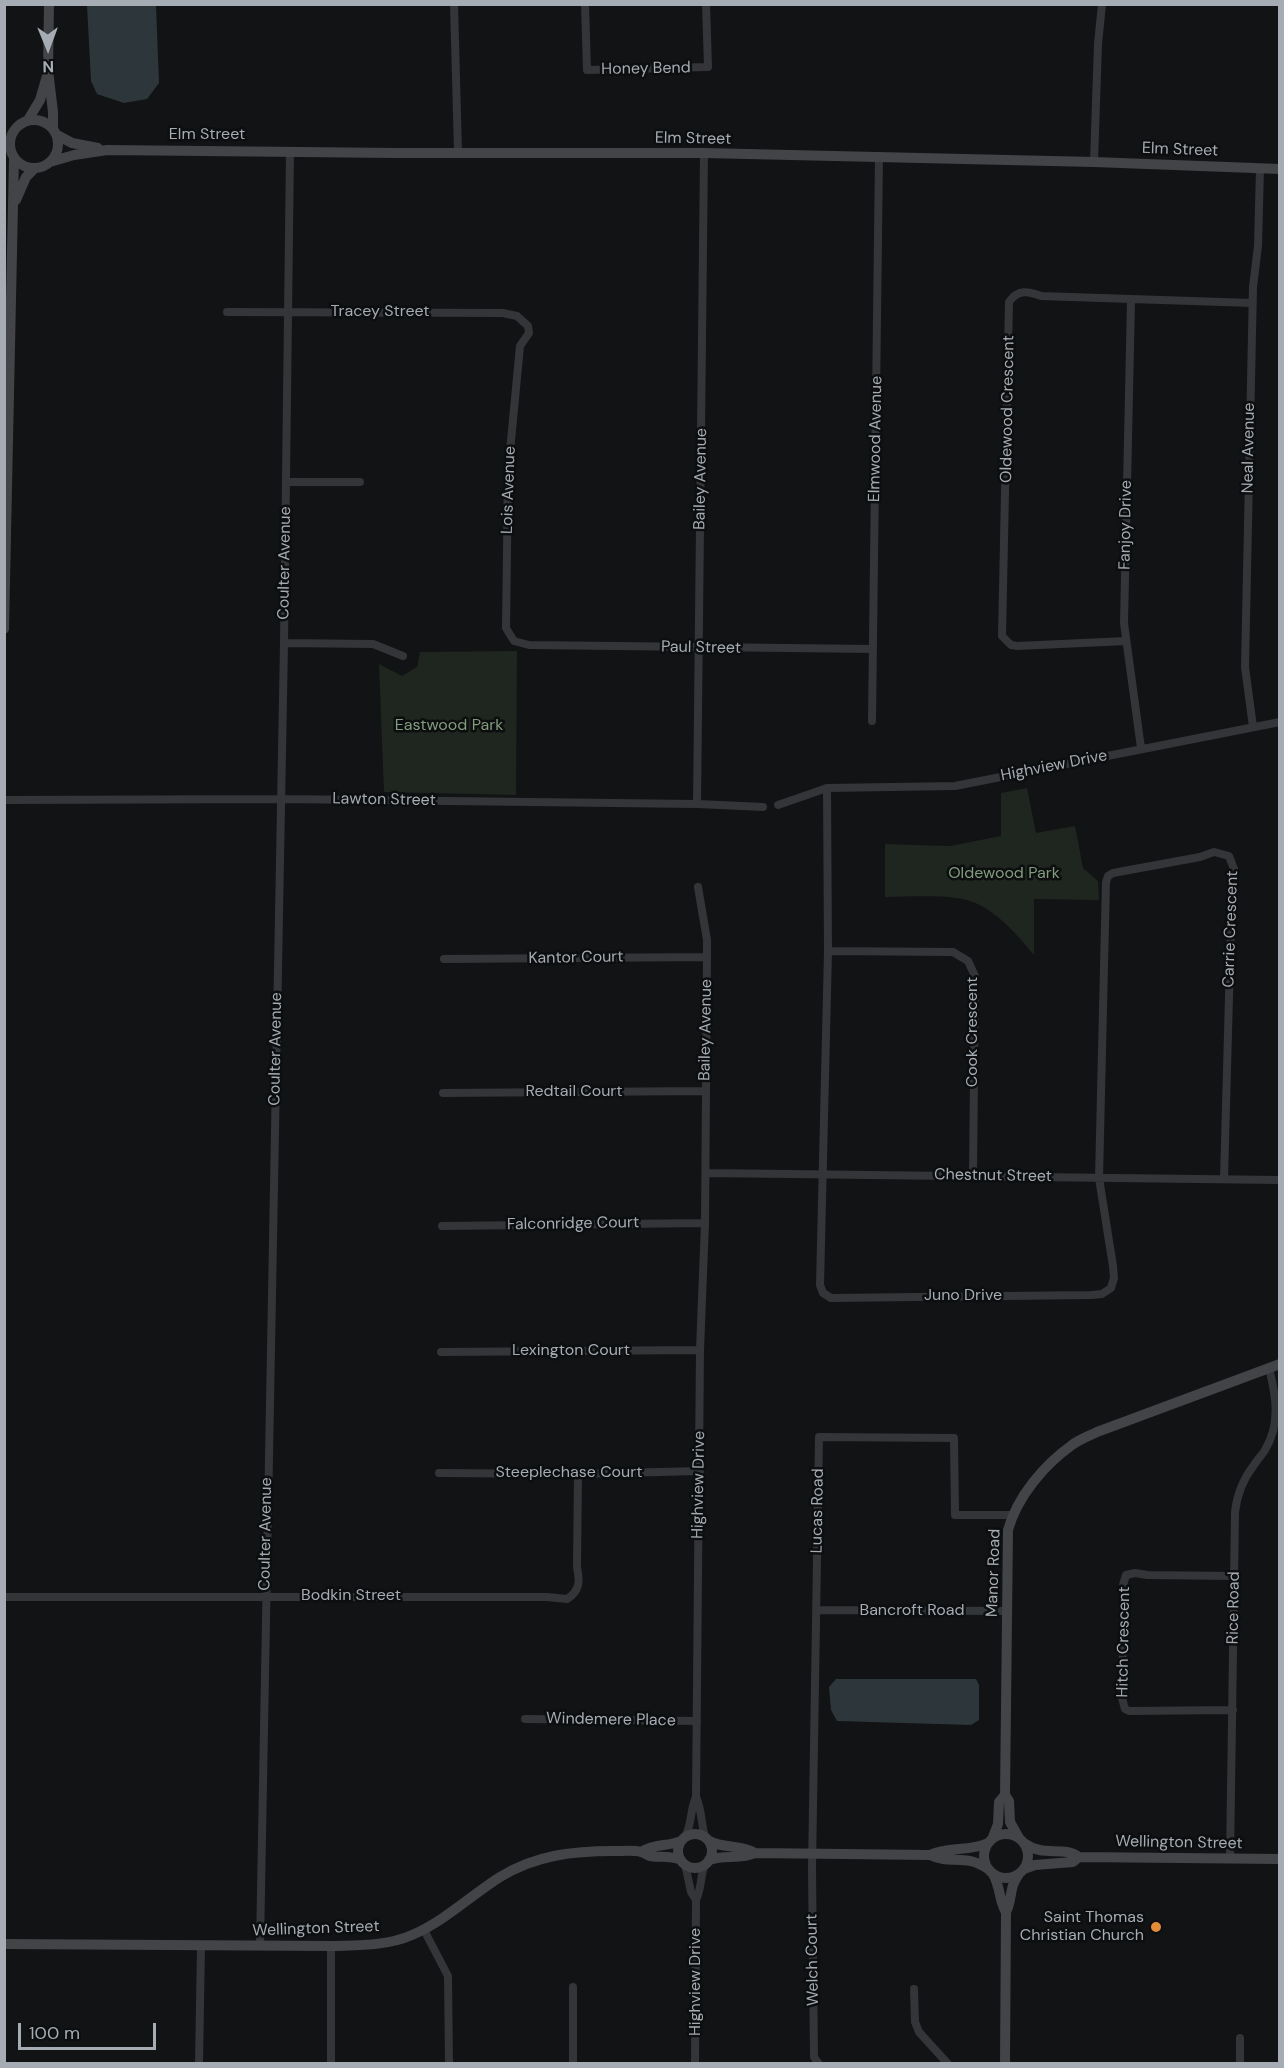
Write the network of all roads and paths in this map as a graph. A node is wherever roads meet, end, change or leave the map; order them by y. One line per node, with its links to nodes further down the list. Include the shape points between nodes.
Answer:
1 (49, 4): 6 (street)
2 (454, 4): 12 (street)
3 (585, 4): 4 (street, Honey Bend, via 587,70 708,67)
4 (706, 4)
5 (1102, 4): 17 (street)
6 (48, 70): 7 (street, via 40,100); 9 (street)
7 (28, 120): 8 (street); 9 (street, via 43,121)
8 (10, 131): 13 (street)
9 (55, 132): 10 (street, via 72,143); 16 (street, via 58,148)
10 (107, 150): 11 (street, Elm Street); 16 (street)
11 (290, 151): 12 (street, Elm Street); 25 (street, Coulter Avenue)
12 (458, 152): 14 (street, Elm Street)
13 (10, 153): 18 (street, via 27,167); 21 (street)
14 (704, 153): 15 (street, Elm Street); 33 (street, Bailey Avenue)
15 (879, 156): 17 (street, Elm Street); 34 (street, Elmwood Avenue)
16 (50, 162): 18 (street)
17 (1094, 162): 19 (street, Elm Street)
18 (35, 168): 21 (street, via 26,177)
19 (1260, 168): 20 (street, Elm Street); 23 (street, Neal Avenue)
20 (1280, 169)
21 (13, 206): 29 (street)
22 (1131, 301): 23 (street, Oldewood Crescent); 30 (street, Fanjoy Drive); 30 (street, Oldewood Crescent, via 1024,292 1009,302 1000,631 1005,641 1017,646)
23 (1252, 303): 38 (street, Neal Avenue, via 1245,667)
24 (227, 312): 25 (street, Tracey Street)
25 (287, 312): 26 (street, Tracey Street, via 503,313 517,316); 27 (street, Coulter Avenue)
26 (528, 326): 32 (street, Lois Avenue, via 529,333 520,346 508,472 506,628 514,641)
27 (286, 482): 28 (street); 31 (street, Coulter Avenue)
28 (360, 482)
29 (4, 629)
30 (1126, 642): 39 (street, Fanjoy Drive)
31 (284, 643): 35 (street, via 373,644); 41 (street, Coulter Avenue)
32 (528, 645): 33 (street, Paul Street)
33 (699, 648): 34 (street, Paul Street); 43 (street, Bailey Avenue)
34 (873, 649): 36 (street, Elmwood Avenue)
35 (403, 656)
36 (872, 721)
37 (1280, 722): 38 (street, Highview Drive)
38 (1253, 727): 39 (street, Highview Drive)
39 (1141, 748): 40 (street, Highview Drive, via 955,786)
40 (827, 788): 44 (street, Highview Drive); 47 (street)
41 (282, 799): 42 (street, Lawton Street); 43 (street, Lawton Street); 68 (street, Coulter Avenue)
42 (4, 800)
43 (698, 804): 45 (street, Lawton Street)
44 (778, 805)
45 (763, 807)
46 (698, 887): 48 (street, Bailey Avenue)
47 (828, 951): 53 (street); 54 (street, Cook Crescent, via 953,952 968,961 975,976)
48 (707, 957): 49 (street, Kantor Court); 50 (street, Bailey Avenue)
49 (444, 959)
50 (705, 1090): 51 (street, Redtail Court); 52 (street, Bailey Avenue)
51 (443, 1093)
52 (706, 1173): 53 (street, Chestnut Street); 58 (street, Highview Drive)
53 (823, 1174): 54 (street, Chestnut Street); 55 (street, Juno Drive, via 820,1288 831,1298 1102,1294 1111,1288 1114,1278)
54 (973, 1175): 55 (street, Chestnut Street)
55 (1099, 1178): 56 (street, Chestnut Street); 56 (street, Carrie Crescent, via 1108,876 1215,852 1228,856 1234,869)
56 (1224, 1179): 57 (street, Chestnut Street)
57 (1280, 1180)
58 (705, 1223): 59 (street, Falconridge Court); 60 (street, Highview Drive)
59 (442, 1226)
60 (700, 1350): 61 (street, Lexington Court); 63 (street, Highview Drive)
61 (441, 1352)
62 (1274, 1366): 66 (street, Manor Road, via 1075,1443 1037,1480); 67 (street, Rice Road, via 1276,1421 1266,1450 1246,1475 1237,1499)
63 (699, 1471): 65 (street, Steeplechase Court); 74 (street, Highview Drive)
64 (440, 1473): 65 (street, Steeplechase Court)
65 (578, 1474): 68 (street, Bodkin Street, via 580,1582 567,1599)
66 (1012, 1515): 70 (street, Lucas Road, via 955,1515 954,1438 819,1437); 71 (street, Manor Road, via 1008,1530)
67 (1234, 1576): 72 (street, Rice Road); 72 (street, Hitch Crescent, via 1126,1575 1122,1698 1129,1711)
68 (265, 1596): 69 (street, Bodkin Street); 97 (street, Coulter Avenue)
69 (4, 1597)
70 (817, 1610): 71 (street, Bancroft Road); 83 (street, Lucas Road)
71 (1007, 1611): 75 (street, Manor Road)
72 (1233, 1710): 86 (street, Rice Road)
73 (525, 1719): 74 (street, Windemere Place)
74 (697, 1720): 76 (street, Highview Drive)
75 (1005, 1795): 79 (street, Manor Road, via 999,1802 998,1824); 80 (street, via 1010,1822)
76 (696, 1797): 77 (street, Highview Drive); 78 (street, Highview Drive)
77 (683, 1839): 78 (street, via 695,1834); 81 (street, Wellington Street); 88 (street, via 678,1851)
78 (707, 1839): 82 (street); 89 (street, via 712,1850)
79 (990, 1840): 80 (street, via 1006,1833); 84 (street, via 972,1848 939,1850); 90 (street, via 983,1856)
80 (1022, 1841): 85 (street, Wellington Street, via 1041,1852 1072,1852); 91 (street, via 1028,1857)
81 (641, 1852): 88 (street, Wellington Street); 94 (street, Wellington Street, via 583,1851 535,1860 500,1877)
82 (755, 1853): 83 (street); 89 (street, via 746,1857 716,1857)
83 (813, 1854): 84 (street); 107 (street, Welch Court, via 814,2057)
84 (930, 1856): 90 (street, via 939,1860 973,1860)
85 (1079, 1857): 86 (street, Wellington Street); 91 (street, Wellington Street, via 1073,1862 1041,1864)
86 (1230, 1859): 87 (street, Wellington Street)
87 (1280, 1859)
88 (683, 1862): 89 (street, via 695,1868); 92 (street, Highview Drive)
89 (707, 1862): 92 (street, Highview Drive)
90 (990, 1871): 91 (street, via 1006,1878); 93 (street)
91 (1021, 1871): 93 (street, via 1010,1889)
92 (696, 1900): 106 (street, Highview Drive)
93 (1006, 1912): 109 (street)
94 (424, 1930): 98 (street, Wellington Street, via 383,1943); 104 (street, via 448,1976)
95 (4, 1944): 96 (street, Wellington Street)
96 (201, 1946): 97 (street, Wellington Street); 102 (street)
97 (260, 1946): 98 (street, Wellington Street)
98 (331, 1946): 103 (street)
99 (573, 1987): 105 (street)
100 (914, 1989): 108 (street, via 919,2032)
101 (1240, 2038): 110 (street)
102 (199, 2064)
103 (331, 2064)
104 (449, 2064)
105 (573, 2064)
106 (695, 2064)
107 (819, 2064)
108 (948, 2064)
109 (1005, 2064)
110 (1240, 2064)

